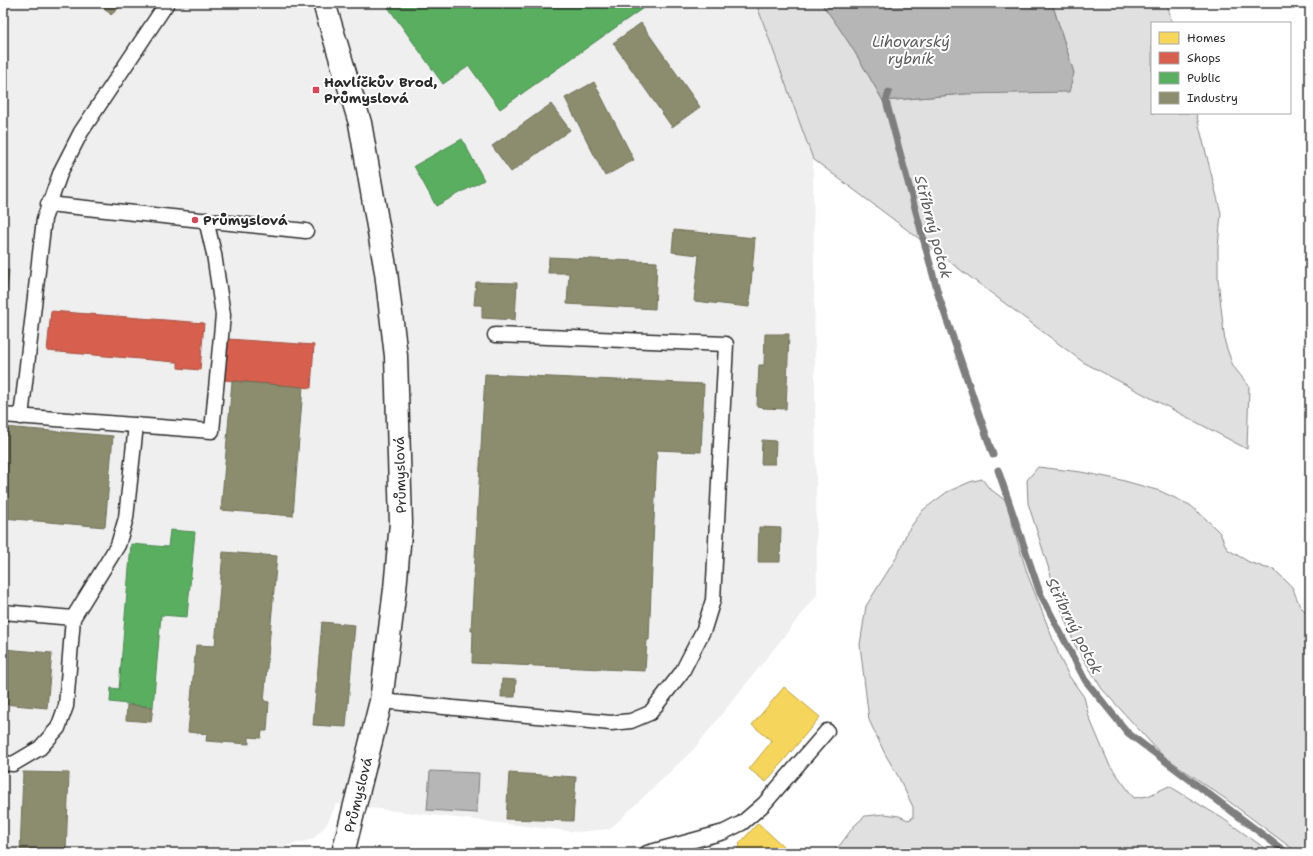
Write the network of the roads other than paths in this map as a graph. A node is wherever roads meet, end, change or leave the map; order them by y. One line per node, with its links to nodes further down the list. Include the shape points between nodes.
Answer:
1 (168, 3): 3 (lane, via 81,132 61,170)
2 (324, 3): 12 (street, Průmyslová, via 360,123 386,272 396,356 401,523)
3 (48, 204): 4 (lane); 8 (lane, via 44,219)
4 (206, 220): 5 (lane); 9 (lane, via 223,315 212,431)
5 (306, 231)
6 (495, 335): 12 (lane, via 726,344 713,600 704,629 682,672 650,713 631,720 610,723)
7 (3, 415): 8 (lane)
8 (21, 417): 9 (lane)
9 (136, 425): 11 (lane, via 126,518 118,545)
10 (3, 612): 11 (lane)
11 (73, 618): 14 (lane, via 66,706 58,728 40,748 13,764)
12 (381, 701): 15 (street, Průmyslová)
13 (827, 731): 16 (lane, via 764,804 742,823 724,832)
14 (3, 763)
15 (343, 853)
16 (648, 853)

